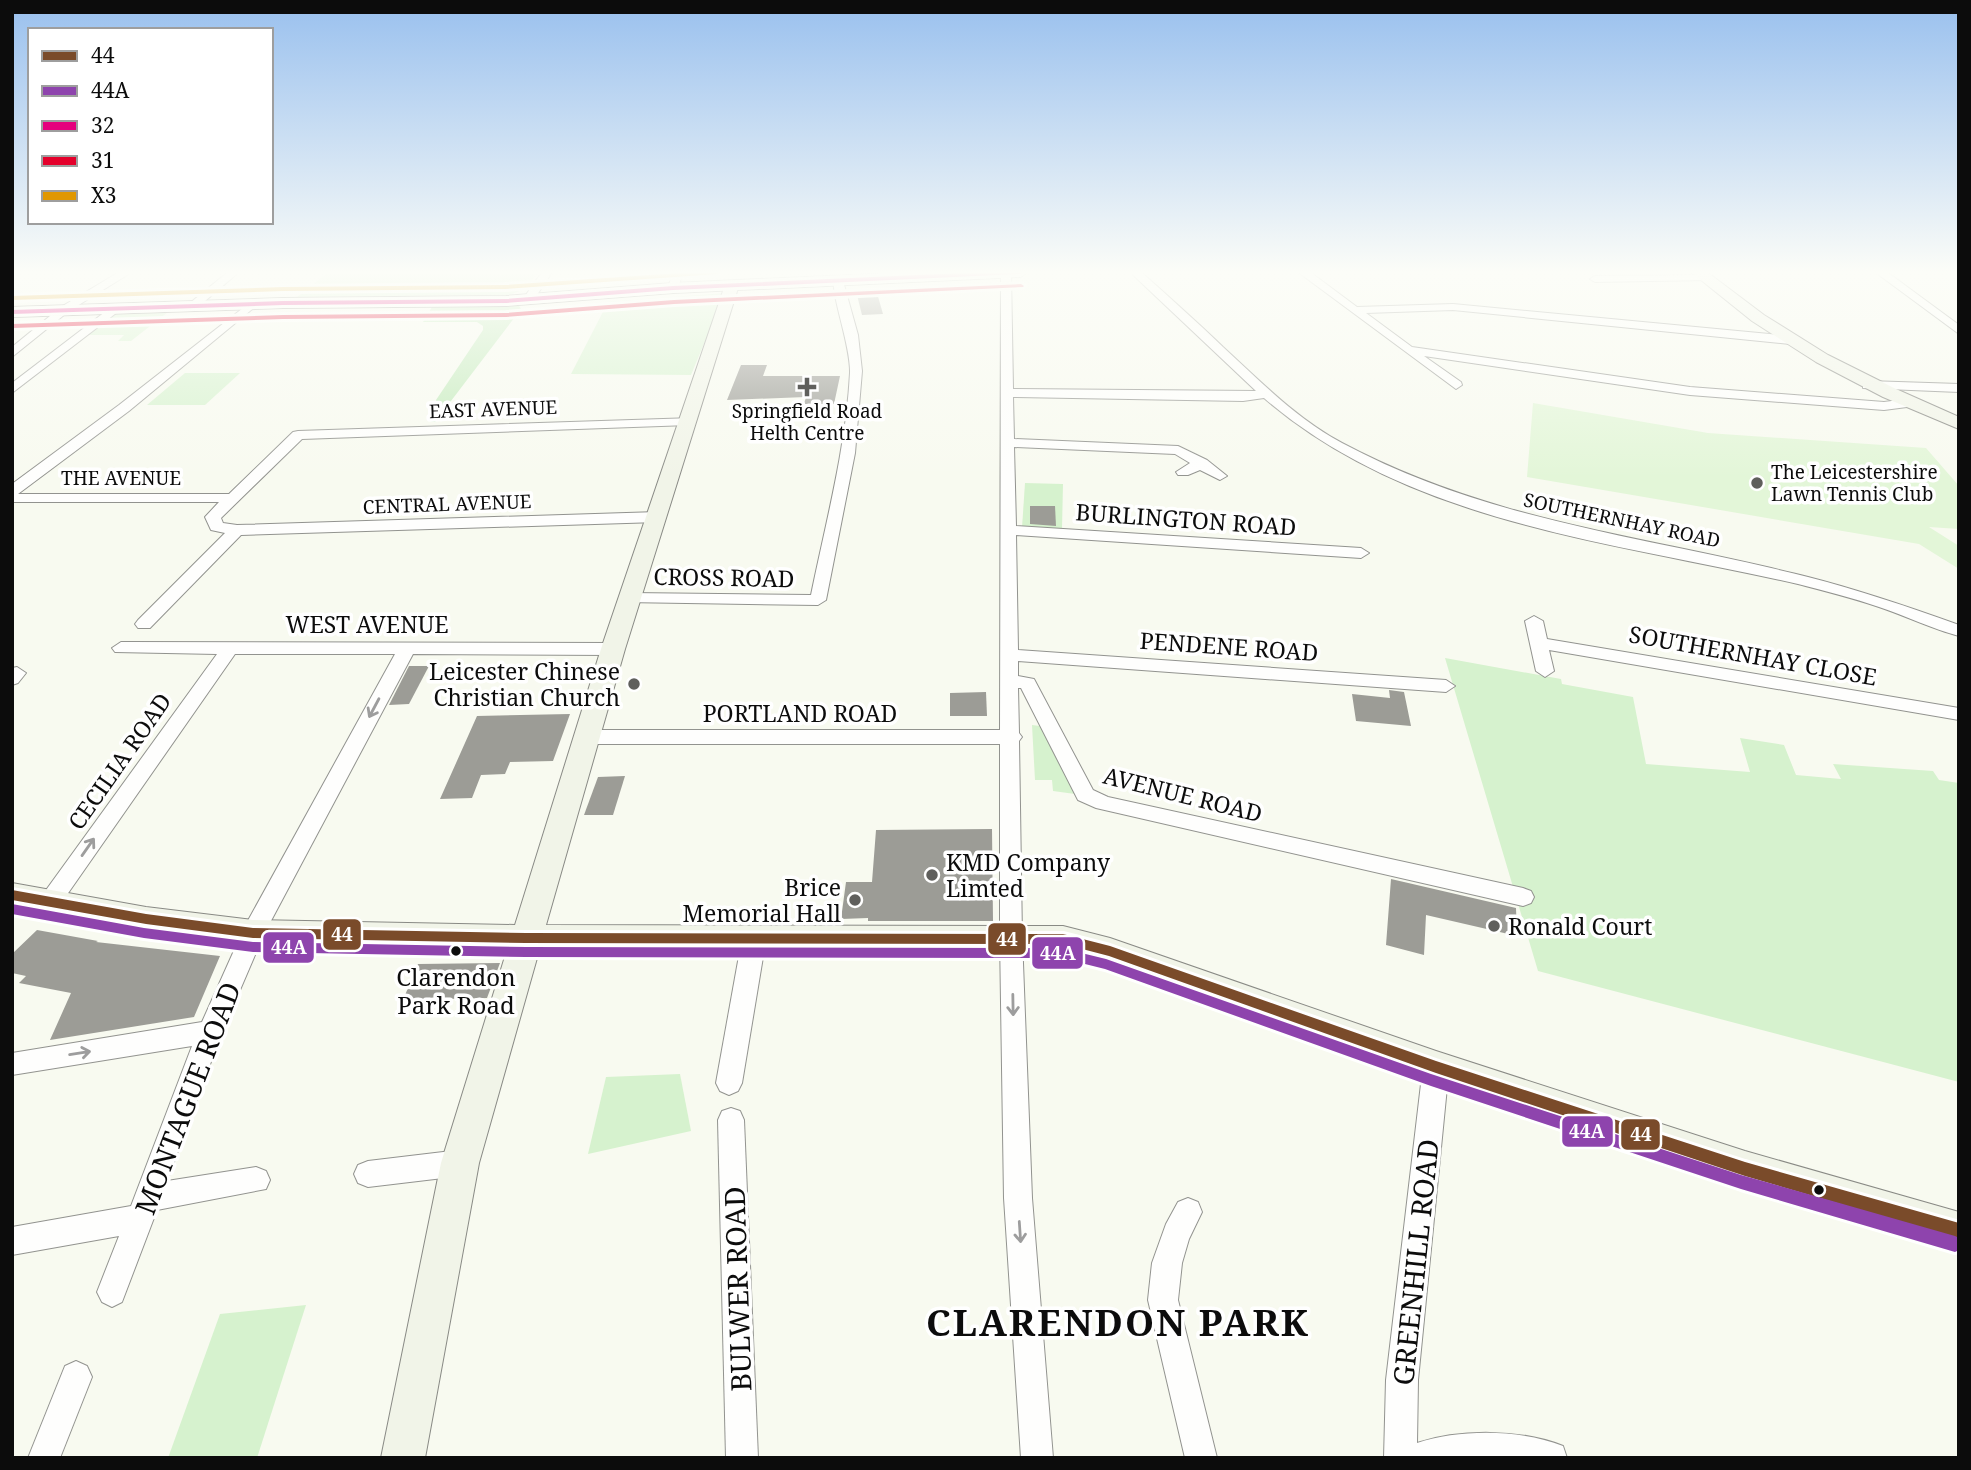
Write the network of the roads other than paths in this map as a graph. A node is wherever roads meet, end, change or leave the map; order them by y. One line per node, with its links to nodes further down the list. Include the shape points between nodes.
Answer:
1 (28, 341): 11 (street)
2 (75, 341): 15 (street)
3 (207, 341): 25 (street)
4 (714, 341): 19 (street)
5 (853, 341): 32 (street, CROSS ROAD, via 856,371 848,453 818,600)
6 (1007, 341): 16 (street)
7 (1209, 341): 17 (street, SOUTHERNHAY ROAD)
8 (1397, 341): 10 (street)
9 (1791, 341): 12 (street)
10 (1409, 350): 13 (street); 18 (street, via 1690,391 1884,406)
11 (12, 354)
12 (1868, 385): 14 (street); 18 (street)
13 (1456, 386)
14 (1959, 388)
15 (12, 389)
16 (1008, 393): 17 (street); 21 (street)
17 (1266, 394): 35 (street, SOUTHERNHAY ROAD, via 1298,421 1368,462 1481,507 1585,536 1779,575)
18 (1908, 403): 20 (street)
19 (689, 421): 27 (street, EAST AVENUE, via 298,435); 28 (street)
20 (1959, 424)
21 (1007, 443): 22 (street, via 1178,450); 30 (street)
22 (1202, 463): 23 (street); 24 (street)
23 (1182, 471)
24 (1220, 476)
25 (12, 491)
26 (12, 498): 27 (street, THE AVENUE)
27 (230, 498): 29 (street, via 213,517 216,527)
28 (658, 517): 29 (street, CENTRAL AVENUE); 32 (street)
29 (237, 530): 34 (street)
30 (1007, 530): 31 (street, BURLINGTON ROAD); 41 (street)
31 (1361, 554)
32 (630, 598): 40 (street)
33 (1534, 621): 36 (street)
34 (144, 624)
35 (1956, 626)
36 (1539, 643): 42 (street); 45 (street, SOUTHERNHAY CLOSE)
37 (121, 648): 38 (street, WEST AVENUE)
38 (230, 648): 39 (street, WEST AVENUE); 50 (street, CECILIA ROAD, one-way to 38)
39 (407, 648): 40 (street, WEST AVENUE); 51 (street, MONTAGUE ROAD, one-way to 51)
40 (613, 649): 46 (street)
41 (1008, 655): 43 (street); 44 (street, PENDENE ROAD)
42 (1545, 671)
43 (1009, 681): 47 (street); 49 (street, AVENUE ROAD, via 1028,683 1085,795 1103,803)
44 (1446, 686)
45 (1959, 714)
46 (588, 737): 47 (street, PORTLAND ROAD); 53 (street)
47 (1012, 737): 52 (street)
48 (12, 895): 50 (street)
49 (1523, 897)
50 (49, 903): 51 (street)
51 (253, 933): 53 (street); 55 (street, MONTAGUE ROAD)
52 (1011, 937): 54 (street); 57 (street, via 1063,939 1110,951); 72 (street, one-way to 72, via 1018,1198)
53 (526, 938): 54 (street); 60 (street)
54 (754, 939): 58 (street)
55 (210, 1032): 56 (street, one-way to 55); 63 (street, MONTAGUE ROAD)
56 (12, 1064)
57 (1436, 1067): 65 (street, via 1745,1169); 74 (street, GREENHILL ROAD, via 1402,1380)
58 (729, 1083)
59 (731, 1120): 71 (street, BULWER ROAD)
60 (460, 1163): 61 (street); 70 (street)
61 (368, 1174)
62 (256, 1180): 63 (street)
63 (145, 1208): 66 (street); 67 (street, MONTAGUE ROAD)
64 (1188, 1212): 73 (street, via 1167,1263 1163,1300)
65 (1959, 1231)
66 (12, 1241)
67 (112, 1292)
68 (76, 1377): 69 (street)
69 (42, 1457)
70 (403, 1458)
71 (742, 1458)
72 (1037, 1458)
73 (1201, 1458)
74 (1399, 1458)
75 (1419, 1458): 76 (street, via 1499,1449)
76 (1552, 1458)

